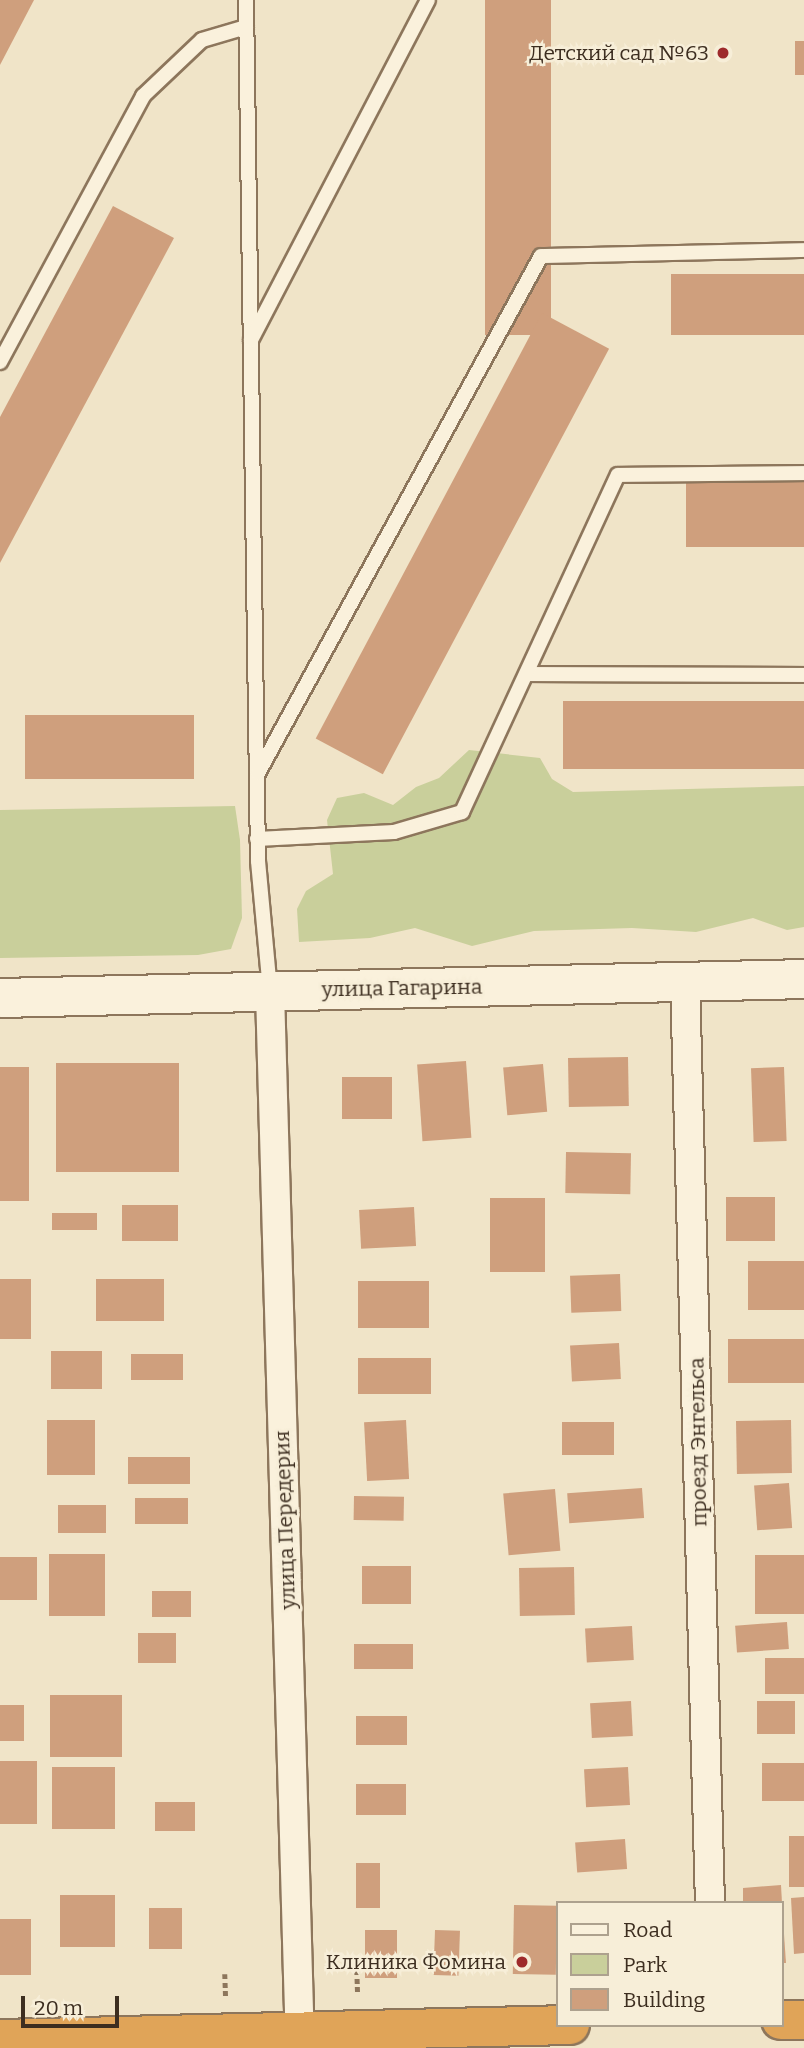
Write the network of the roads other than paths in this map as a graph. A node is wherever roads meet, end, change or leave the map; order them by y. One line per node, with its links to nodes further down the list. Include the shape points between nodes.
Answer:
1 (246, 0): 3 (lane)
2 (429, 0): 5 (lane)
3 (246, 27): 5 (lane); 6 (lane, via 202,40 143,96)
4 (804, 250): 10 (lane, via 541,256)
5 (251, 342): 10 (lane)
6 (0, 362)
7 (804, 473): 8 (lane, via 618,475)
8 (528, 674): 9 (lane); 11 (lane, via 461,812 394,832)
9 (804, 675)
10 (257, 774): 11 (lane)
11 (257, 839): 14 (lane)
12 (804, 979): 13 (street, улица Гагарина)
13 (685, 981): 14 (street, улица Гагарина); 16 (street, проезд Энгельса)
14 (270, 992): 15 (street, улица Гагарина); 21 (street, улица Передерия)
15 (0, 998)
16 (710, 1901)
17 (783, 2020): 18 (highway)
18 (804, 2020)
19 (556, 2026): 21 (highway)
20 (0, 2039): 21 (highway)
21 (299, 2040)

